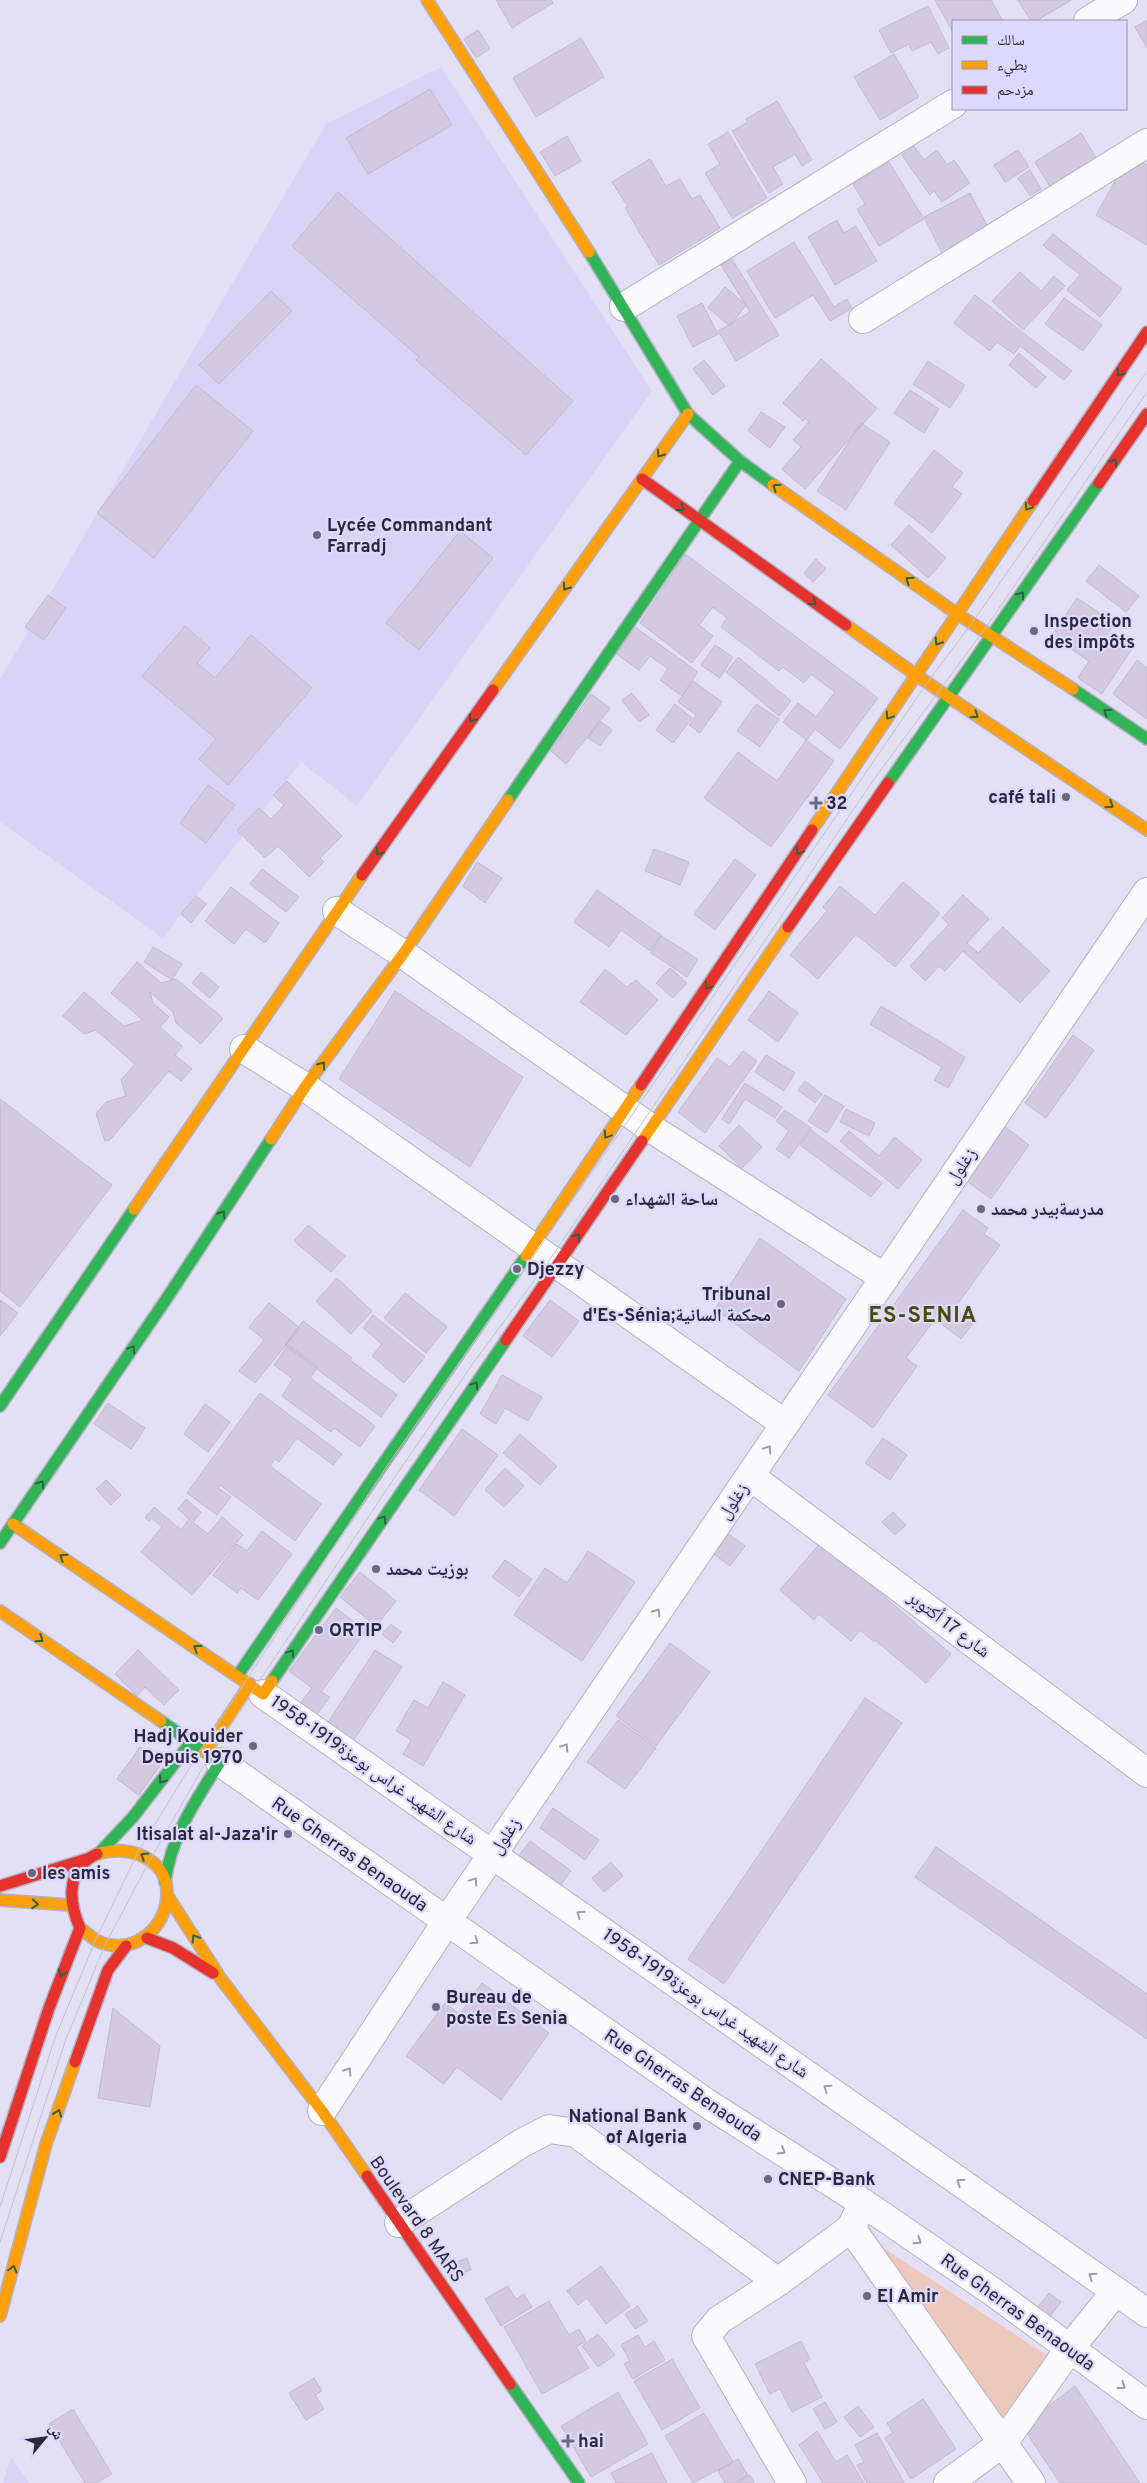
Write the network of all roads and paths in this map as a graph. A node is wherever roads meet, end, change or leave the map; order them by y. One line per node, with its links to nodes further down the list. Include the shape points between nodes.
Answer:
1 (427, 0): 6 (main road)
2 (1123, 0): 3 (street)
3 (1090, 20)
4 (952, 105): 6 (street)
5 (1147, 143): 7 (street)
6 (624, 307): 9 (main road)
7 (863, 319)
8 (1147, 332): 14 (main road, one-way to 14)
9 (688, 414): 11 (main road); 12 (main road, one-way to 12)
10 (1147, 414): 15 (main road, one-way to 10)
11 (740, 462): 13 (main road); 14 (main road, one-way to 11)
12 (642, 479): 13 (main road, one-way to 13); 21 (main road, one-way to 21)
13 (698, 520): 16 (main road, one-way to 16); 22 (main road)
14 (956, 613): 15 (main road); 16 (main road, one-way to 16)
15 (993, 636): 17 (main road); 18 (main road, one-way to 15)
16 (916, 675): 17 (main road); 25 (main road, one-way to 25)
17 (947, 696): 19 (main road, one-way to 19); 26 (main road)
18 (1147, 739)
19 (1147, 830)
20 (1147, 892): 29 (street, زغلول)
21 (337, 912): 22 (street); 23 (main road)
22 (403, 954): 24 (main road, one-way to 22); 25 (street)
23 (244, 1049): 24 (street); 30 (main road)
24 (305, 1087): 27 (street); 33 (main road, one-way to 24)
25 (624, 1109): 26 (street); 27 (main road, one-way to 27)
26 (652, 1129): 28 (main road, one-way to 26); 29 (street)
27 (533, 1246): 28 (street); 36 (main road)
28 (558, 1263): 31 (street); 37 (main road, one-way to 28)
29 (884, 1278): 31 (street, زغلول)
30 (0, 1406)
31 (785, 1424): 32 (street, زغلول, one-way to 31)
32 (750, 1476): 40 (street, شارع 17 أكتوبر); 42 (street, زغلول, one-way to 32)
33 (14, 1524): 34 (main road); 36 (main road, one-way to 33)
34 (0, 1543)
35 (0, 1611): 38 (main road, one-way to 38)
36 (238, 1675): 37 (main road)
37 (257, 1689): 39 (main road); 42 (street, شارع الشهيد غراس بوعزة1919-1958)
38 (191, 1742): 39 (main road); 41 (main road, one-way to 41, via 143,1805)
39 (213, 1757): 44 (main road, via 178,1833); 49 (street, Rue Gherras Benaouda)
40 (1147, 1773)
41 (101, 1851): 43 (main road); 44 (main road, one-way to 41, via 159,1870 138,1852 119,1848)
42 (493, 1853): 49 (street, زغلول, one-way to 42); 60 (street, شارع الشهيد غراس بوعزة1919-1958, one-way to 42)
43 (87, 1859): 45 (main road); 48 (main road, via 72,1880)
44 (165, 1882): 46 (main road)
45 (0, 1886)
46 (167, 1895): 51 (main road, via 166,1911); 53 (main road, one-way to 46)
47 (0, 1900): 48 (main road, one-way to 48)
48 (70, 1905): 50 (main road)
49 (447, 1921): 54 (street, زغلول, one-way to 49); 56 (street, Rue Gherras Benaouda, one-way to 56, via 705,2102)
50 (80, 1928): 52 (main road, via 95,1941); 55 (main road, one-way to 55, via 49,2008)
51 (147, 1938): 52 (main road); 53 (main road, via 198,1962)
52 (126, 1946): 62 (main road, one-way to 52, via 46,2144 108,1970)
53 (221, 1979): 54 (main road, Boulevard 8 MARS)
54 (322, 2111): 57 (main road, Boulevard 8 MARS)
55 (0, 2157)
56 (862, 2202): 58 (street); 63 (street, Rue Gherras Benaouda, one-way to 63)
57 (399, 2223): 59 (street, via 522,2143 549,2129 558,2130 576,2133); 66 (main road, Boulevard 8 MARS)
58 (851, 2228): 59 (street); 65 (street)
59 (778, 2282): 67 (street, via 719,2320 706,2336)
60 (1115, 2292): 61 (street, شارع الشهيد غراس بوعزة1919-1958); 63 (street)
61 (1147, 2313)
62 (0, 2316)
63 (1070, 2348): 64 (street, Rue Gherras Benaouda, one-way to 64); 65 (street)
64 (1147, 2405)
65 (1004, 2442): 68 (street); 69 (street)
66 (579, 2483)
67 (792, 2483)
68 (948, 2483)
69 (1031, 2483)

